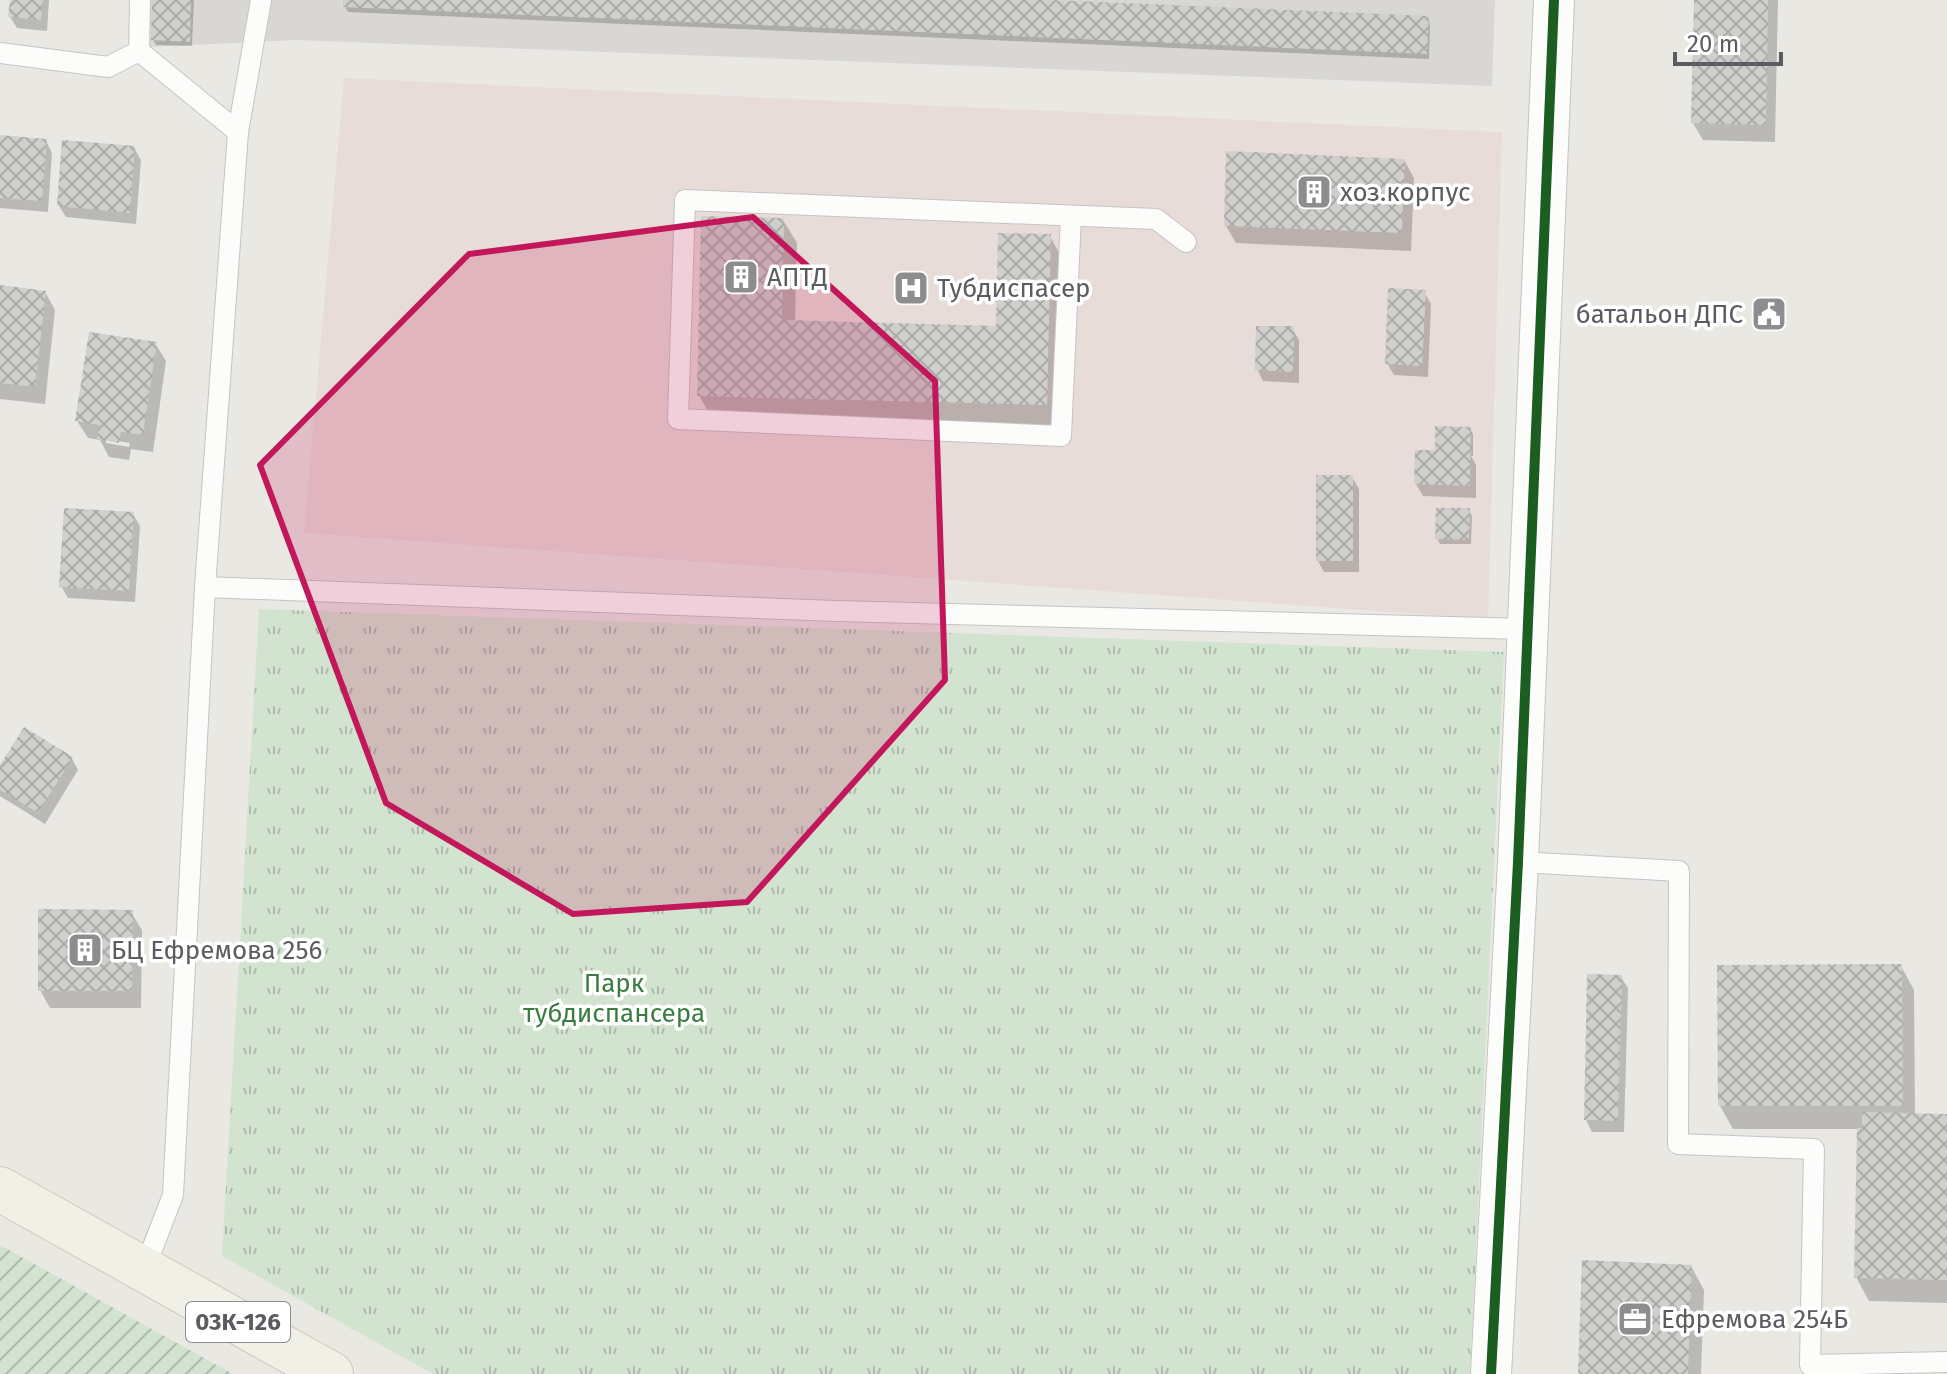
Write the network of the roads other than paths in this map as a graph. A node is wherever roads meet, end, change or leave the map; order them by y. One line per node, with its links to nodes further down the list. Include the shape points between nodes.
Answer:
1 (140, 0): 4 (lane)
2 (261, 0): 6 (lane)
3 (1554, 0): 10 (street)
4 (139, 51): 5 (lane, via 108,67); 6 (lane)
5 (0, 53)
6 (238, 132): 9 (lane)
7 (1071, 216): 7 (lane, via 1061,436 678,419 685,200); 8 (lane, via 1156,219)
8 (1186, 242)
9 (205, 587): 10 (lane); 13 (lane, via 173,1195)
10 (1527, 629): 11 (street)
11 (1518, 862): 14 (lane, via 1679,871 1678,1144 1814,1149 1810,1365); 16 (street)
12 (0, 1189): 13 (main road, 03К-126)
13 (144, 1270): 15 (main road, 03К-126)
14 (1947, 1362)
15 (331, 1374)
16 (1491, 1374)

